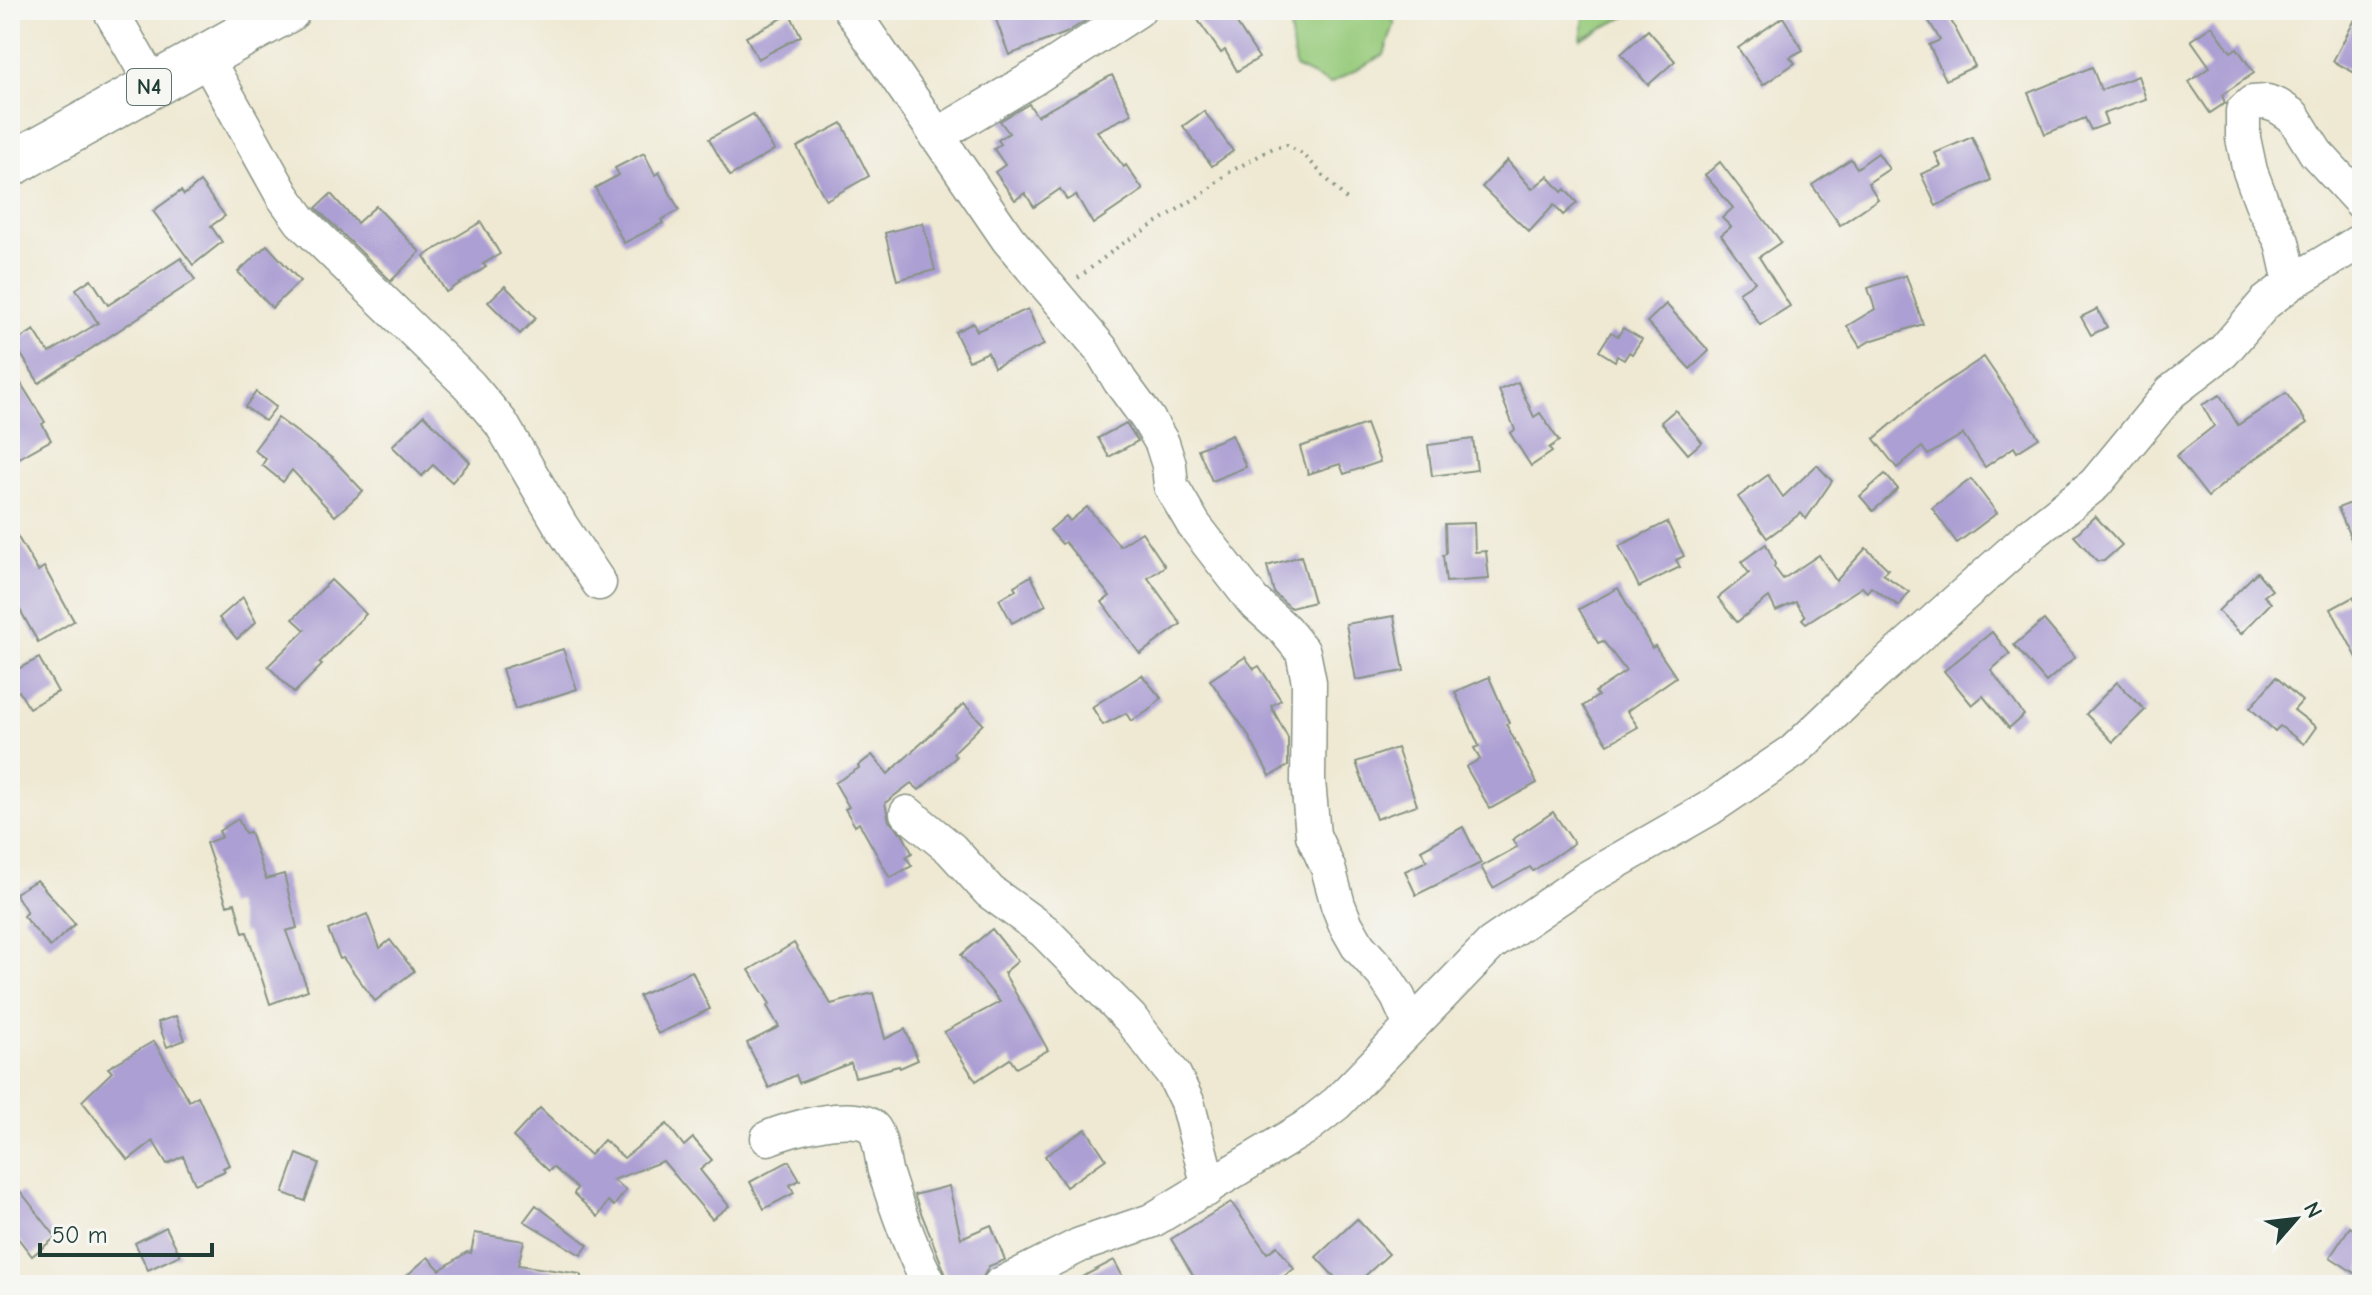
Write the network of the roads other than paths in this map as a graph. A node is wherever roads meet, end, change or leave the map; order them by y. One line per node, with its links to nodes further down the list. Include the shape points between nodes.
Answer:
1 (110, 10): 6 (street)
2 (288, 10): 5 (highway, N4)
3 (851, 10): 7 (street)
4 (1138, 10): 7 (street)
5 (205, 56): 6 (highway, N4); 12 (street, via 301,221 501,423)
6 (153, 85): 8 (highway, N4)
7 (936, 136): 14 (street, via 1008,239 1101,349 1148,419 1162,443 1171,486 1194,525 1253,601 1303,652 1309,682 1313,835 1346,925 1398,997)
8 (10, 165)
9 (2362, 203): 11 (street, via 2316,153 2293,116 2267,102 2252,103 2243,111 2250,171 2282,242)
10 (2362, 240): 11 (street)
11 (2291, 283): 14 (street, via 2265,303 2223,352 2171,392 2095,484 2033,533 1794,751 1531,915 1491,944)
12 (599, 583)
13 (907, 813): 16 (street, via 990,892 1044,931 1139,1029 1187,1102)
14 (1411, 1026): 16 (street, via 1337,1103)
15 (768, 1138): 17 (street, via 845,1119 875,1129 885,1171)
16 (1206, 1190): 18 (street, via 1151,1221 1080,1245)
17 (930, 1285)
18 (1000, 1285)

